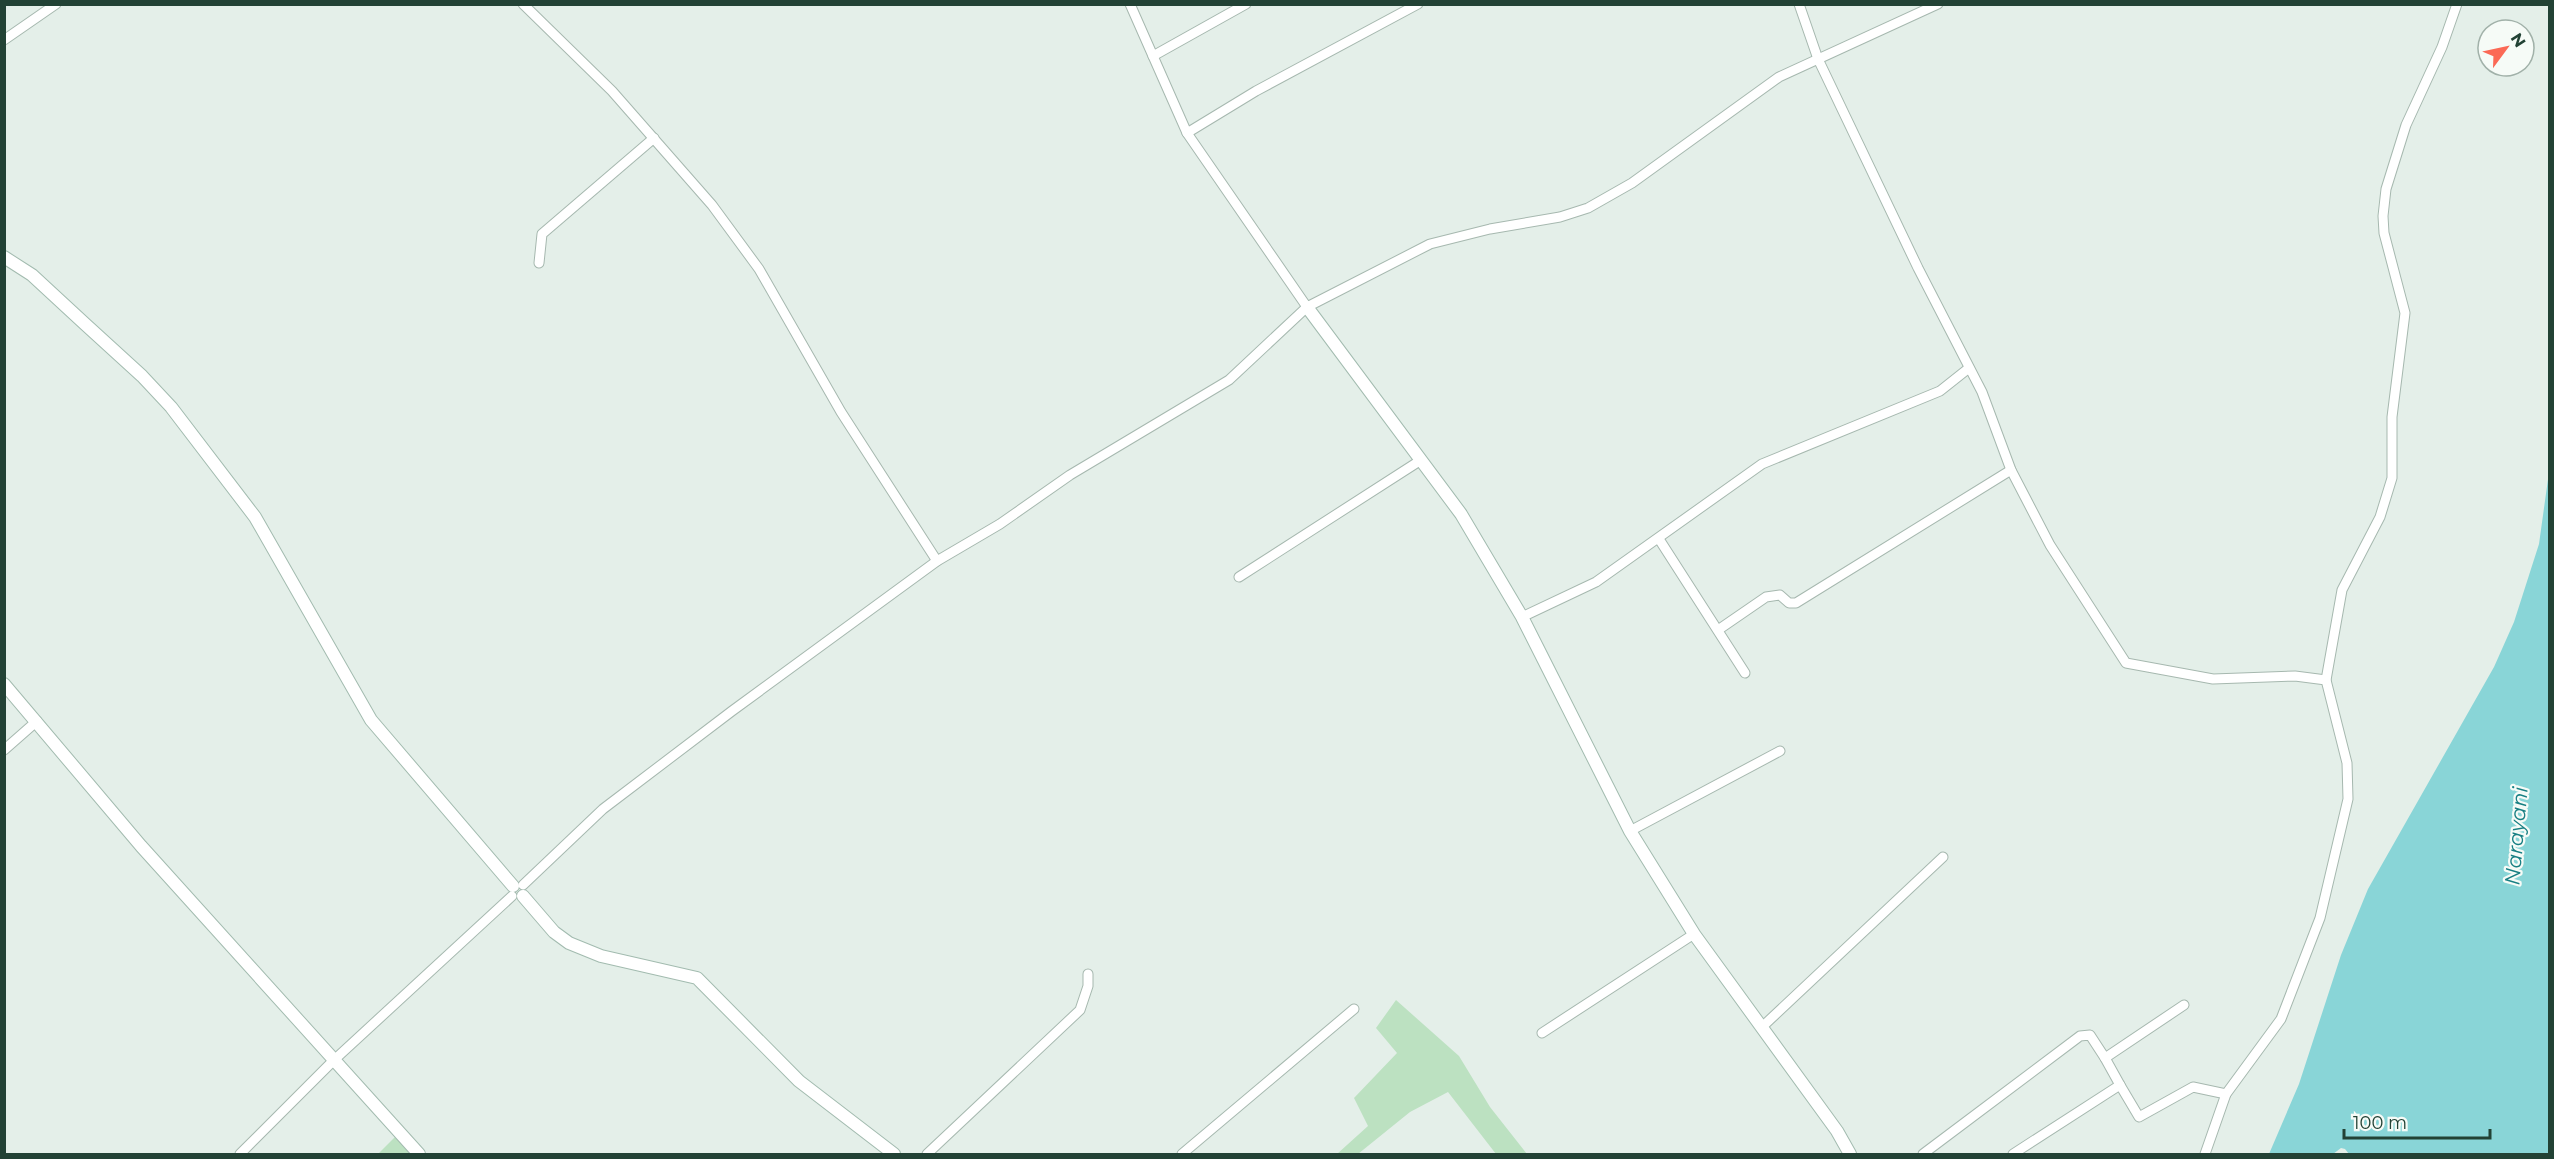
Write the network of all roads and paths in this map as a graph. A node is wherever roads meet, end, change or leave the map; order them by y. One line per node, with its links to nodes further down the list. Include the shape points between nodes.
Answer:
1 (56, 4): 9 (street)
2 (523, 4): 13 (street)
3 (1130, 4): 10 (street)
4 (1246, 4): 10 (street)
5 (1418, 4): 12 (street, via 1256,91)
6 (1799, 4): 11 (street)
7 (1938, 4): 11 (street)
8 (2457, 4): 26 (street, via 2406,126 2386,189 2384,233 2405,313 2392,417 2391,478 2380,518 2342,590)
9 (4, 40)
10 (1153, 56): 12 (street)
11 (1818, 59): 16 (street, via 1779,77 1632,183 1588,208 1430,244); 17 (street)
12 (1187, 133): 16 (street)
13 (654, 138): 15 (street, via 542,234); 21 (street, via 712,205 759,269 841,412)
14 (4, 257): 33 (street, via 32,275 171,407 255,517 371,720)
15 (540, 263)
16 (1307, 307): 18 (street); 21 (street, via 1229,380 1070,475 1000,524)
17 (1969, 368): 19 (street); 20 (street, via 1940,392 1762,464)
18 (1421, 460): 22 (street); 23 (street, via 1461,514)
19 (2011, 470): 24 (street, via 1796,603 1789,603 1780,595 1766,597); 26 (street, via 2050,545 2126,663 2213,679 2295,676)
20 (1659, 539): 23 (street, via 1596,582); 24 (street)
21 (937, 561): 33 (street, via 603,809)
22 (1239, 577)
23 (1522, 617): 31 (street)
24 (1718, 630): 25 (street)
25 (1745, 673)
26 (2326, 680): 43 (street, via 2348,763 2348,799 2320,918 2281,1019)
27 (4, 684): 28 (street)
28 (37, 721): 29 (street); 41 (street, via 141,846)
29 (4, 750)
30 (1780, 751): 31 (street)
31 (1630, 831): 34 (street)
32 (1943, 857): 38 (street)
33 (518, 891): 41 (street); 46 (street, via 554,932 569,943 601,956 697,978 799,1081)
34 (1694, 934): 38 (street); 39 (street)
35 (1088, 974): 47 (street, via 1080,1010)
36 (2184, 1005): 40 (street)
37 (1354, 1009): 48 (street)
38 (1761, 1027): 49 (street, via 1837,1131)
39 (1542, 1033)
40 (2104, 1058): 42 (street); 50 (street, via 2090,1035 2080,1036)
41 (333, 1061): 44 (street); 45 (street)
42 (2120, 1085): 43 (street, via 2139,1117 2193,1087); 51 (street)
43 (2226, 1094): 52 (street)
44 (240, 1155)
45 (419, 1155)
46 (894, 1155)
47 (927, 1155)
48 (1182, 1155)
49 (1850, 1155)
50 (1923, 1155)
51 (2013, 1155)
52 (2205, 1155)

